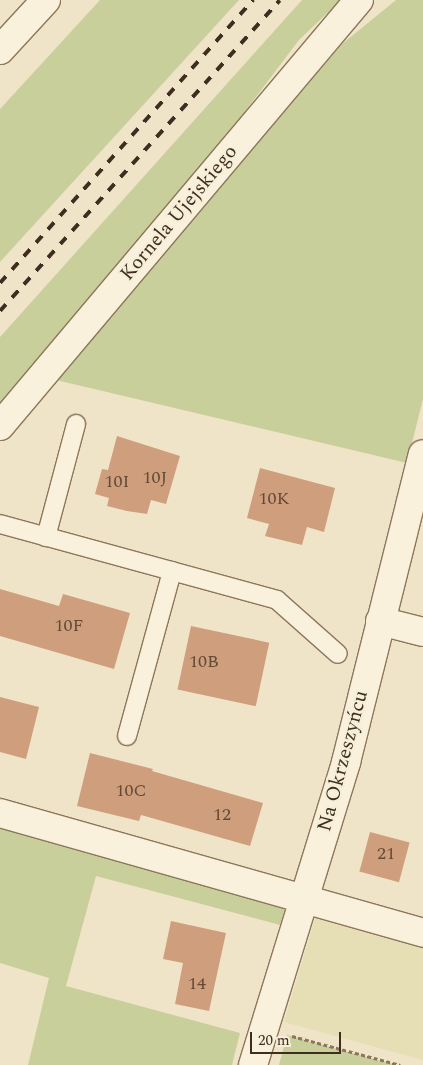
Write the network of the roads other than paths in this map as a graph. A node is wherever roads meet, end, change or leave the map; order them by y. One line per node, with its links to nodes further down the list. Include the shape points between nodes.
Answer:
1 (46, 0): 3 (street)
2 (359, 0): 5 (street, Kornela Ujejskiego)
3 (0, 50)
4 (76, 424): 8 (lane)
5 (0, 426)
6 (423, 454): 10 (street, Na Okrzeszyńcu)
7 (0, 524): 8 (lane)
8 (46, 537): 9 (lane)
9 (172, 571): 12 (lane, via 277,600); 13 (lane)
10 (380, 620): 11 (street); 15 (street, Na Okrzeszyńcu, via 346,762)
11 (423, 632)
12 (338, 654)
13 (127, 736)
14 (0, 813): 15 (street)
15 (303, 900): 16 (street); 17 (street, Na Okrzeszyńcu)
16 (423, 933)
17 (253, 1065)

